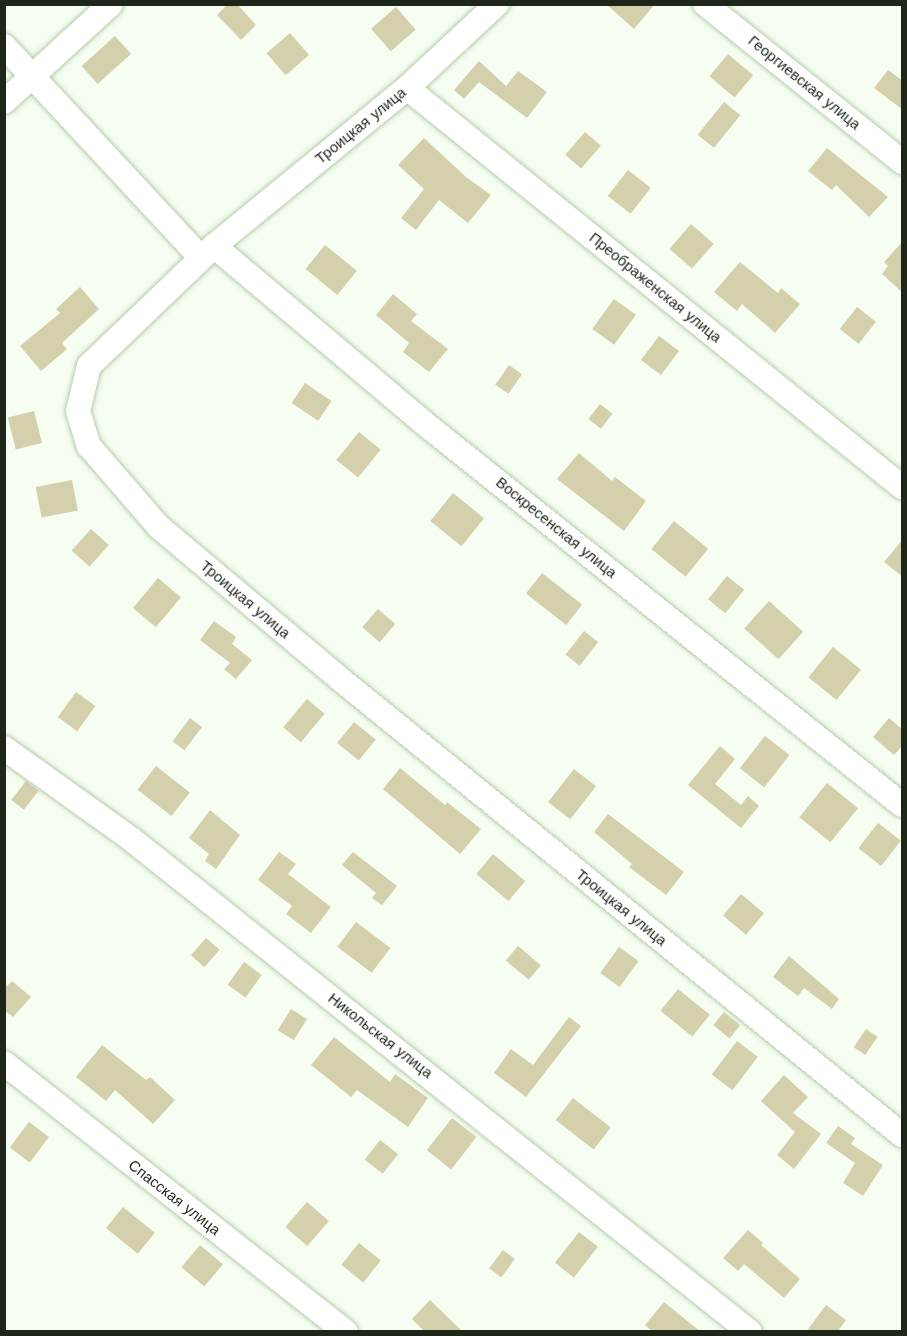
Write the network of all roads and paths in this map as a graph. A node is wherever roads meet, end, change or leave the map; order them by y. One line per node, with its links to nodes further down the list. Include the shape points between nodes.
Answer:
1 (111, 4): 5 (street)
2 (497, 4): 6 (street, Троицкая улица)
3 (705, 4): 8 (street, Георгиевская улица)
4 (4, 46): 5 (street, Воскресенская улица)
5 (32, 76): 7 (street); 9 (street, Воскресенская улица)
6 (407, 88): 9 (street, Троицкая улица); 10 (street, Преображенская улица)
7 (4, 102)
8 (903, 162)
9 (208, 252): 12 (street, Воскресенская улица); 14 (street, Троицкая улица, via 88,366 78,411 89,446 168,535)
10 (903, 487)
11 (4, 748): 16 (street, Никольская улица, via 131,839)
12 (903, 805)
13 (4, 1063): 15 (street, Спасская улица)
14 (903, 1136)
15 (346, 1332)
16 (750, 1332)

